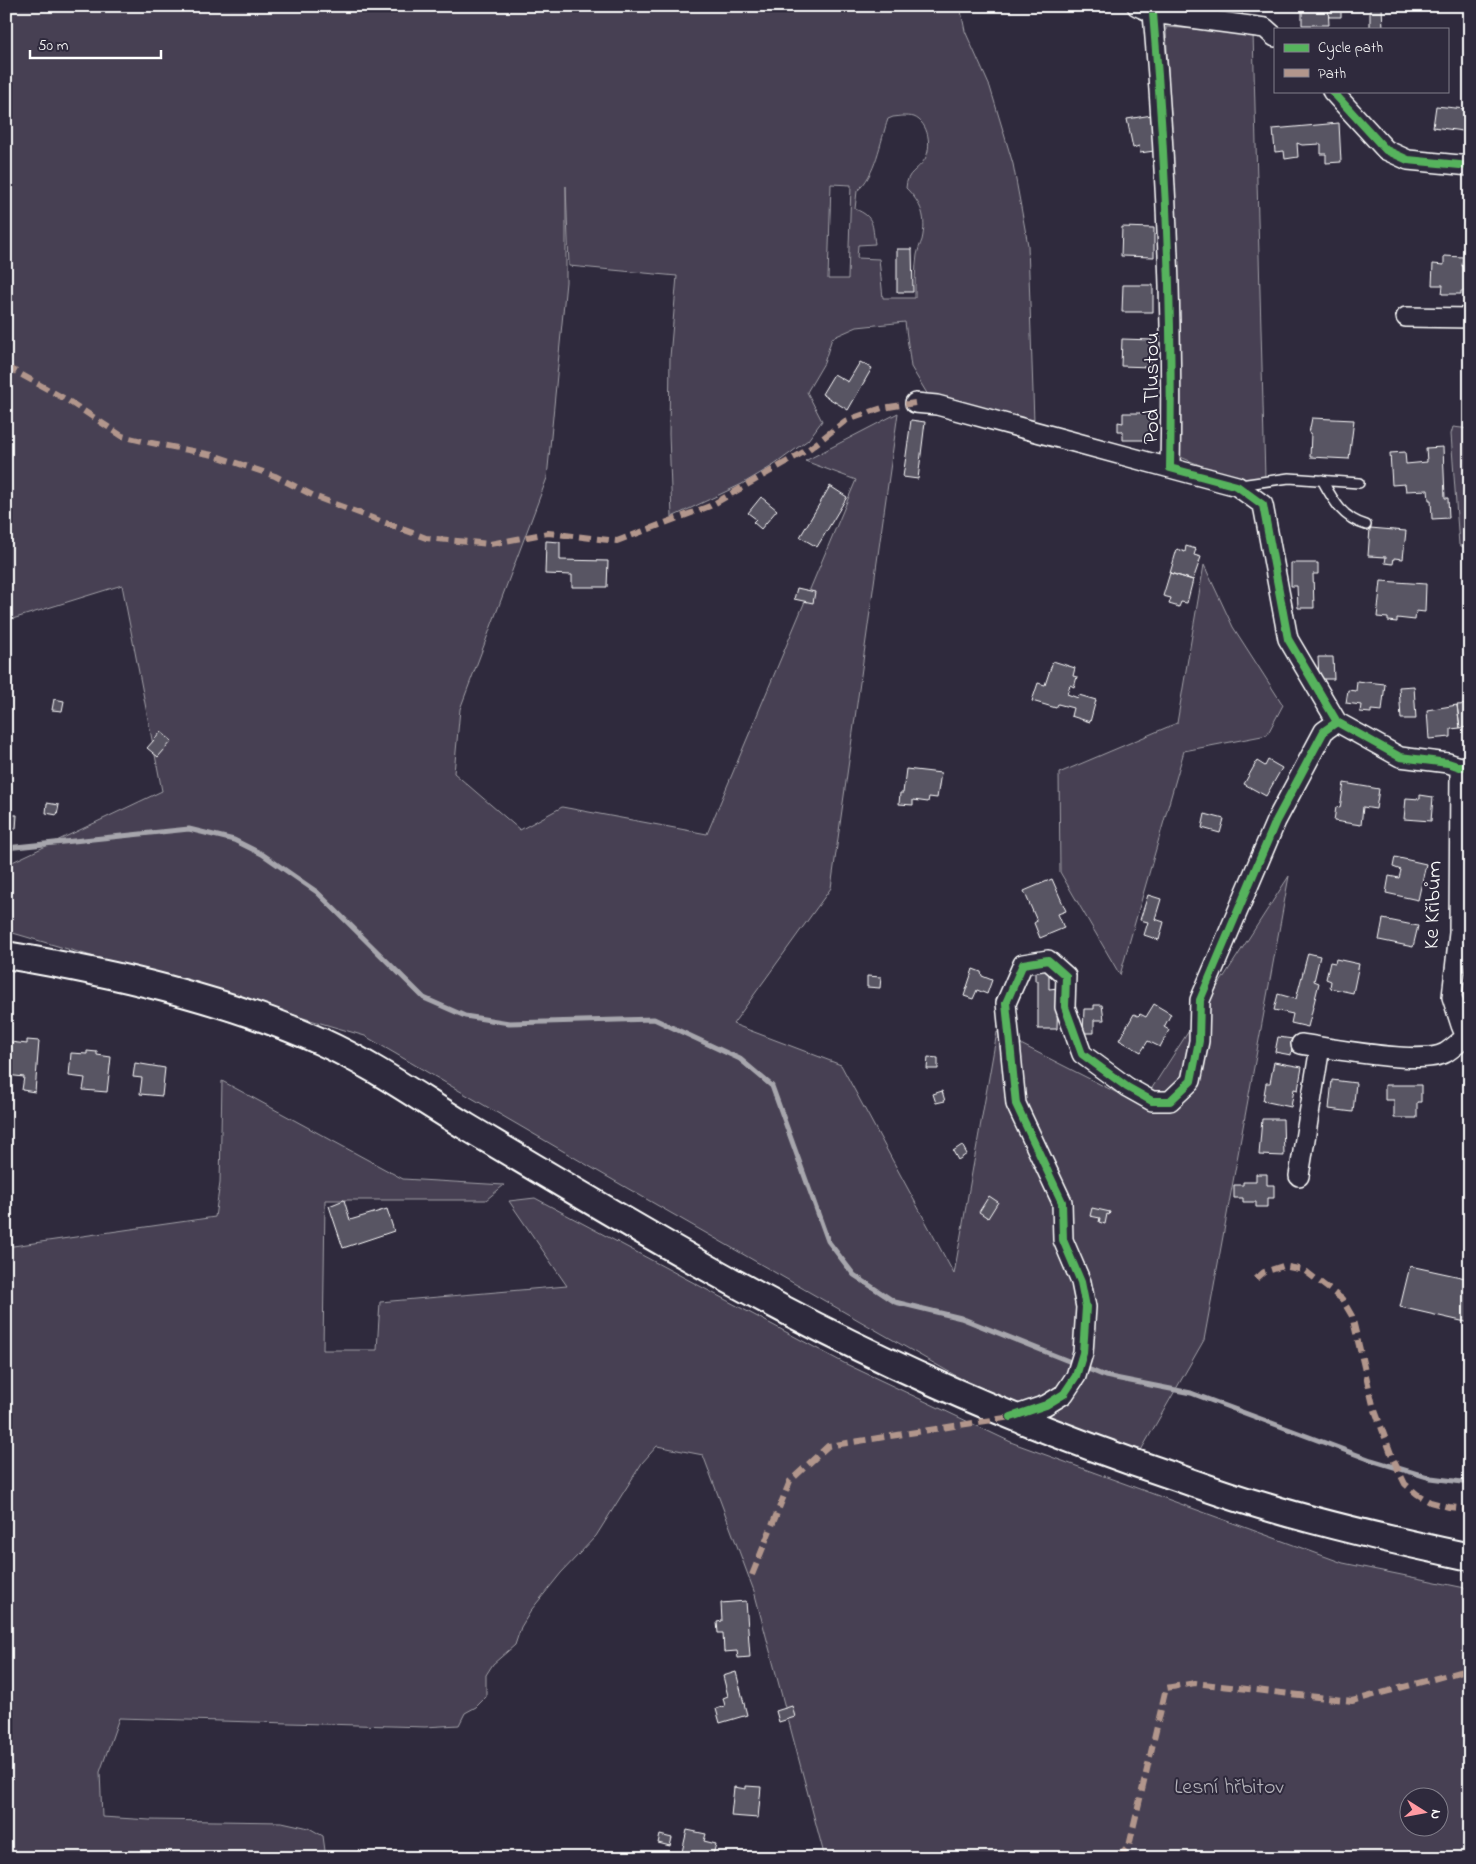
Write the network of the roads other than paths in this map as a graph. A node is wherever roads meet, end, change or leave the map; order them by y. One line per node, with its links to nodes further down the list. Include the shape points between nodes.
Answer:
1 (1145, 10): 2 (street, via 1265,28); 8 (street, Pod Tlustou, via 1162,112 1170,271)
2 (1274, 36)
3 (1333, 92): 4 (street, via 1386,150 1408,160)
4 (1470, 166)
5 (1406, 317): 6 (street)
6 (1470, 318)
7 (915, 403): 8 (street, via 937,405)
8 (1170, 468): 11 (street, Pod Tlustou)
9 (1322, 480): 10 (lane); 11 (lane, via 1288,478); 12 (lane, via 1337,507)
10 (1359, 483)
11 (1237, 486): 13 (street, Pod Tlustou, via 1264,505 1288,639)
12 (1366, 525)
13 (1337, 722): 14 (street, via 1400,757); 21 (street, via 1324,731 1276,821 1200,1000 1199,1041 1191,1081 1170,1100 1152,1101 1082,1054 1065,1008 1066,976 1048,960 1023,964 1006,1003 1016,1104 1062,1202 1064,1240 1081,1282 1086,1307 1084,1353 1076,1376 1064,1394 1046,1405)
14 (1465, 766): 15 (street, Ke Křibům)
15 (1465, 933): 17 (street, Ke Křibům, via 1452,998)
16 (6, 955): 21 (main road, via 176,991 269,1021 324,1043 386,1076 566,1186 745,1289 880,1357)
17 (1468, 1038): 19 (street, via 1444,1054 1430,1057 1400,1057)
18 (1301, 1044): 19 (street)
19 (1320, 1047): 20 (street)
20 (1299, 1176)
21 (1011, 1417): 22 (main road, via 1259,1505 1374,1536)
22 (1470, 1557)

